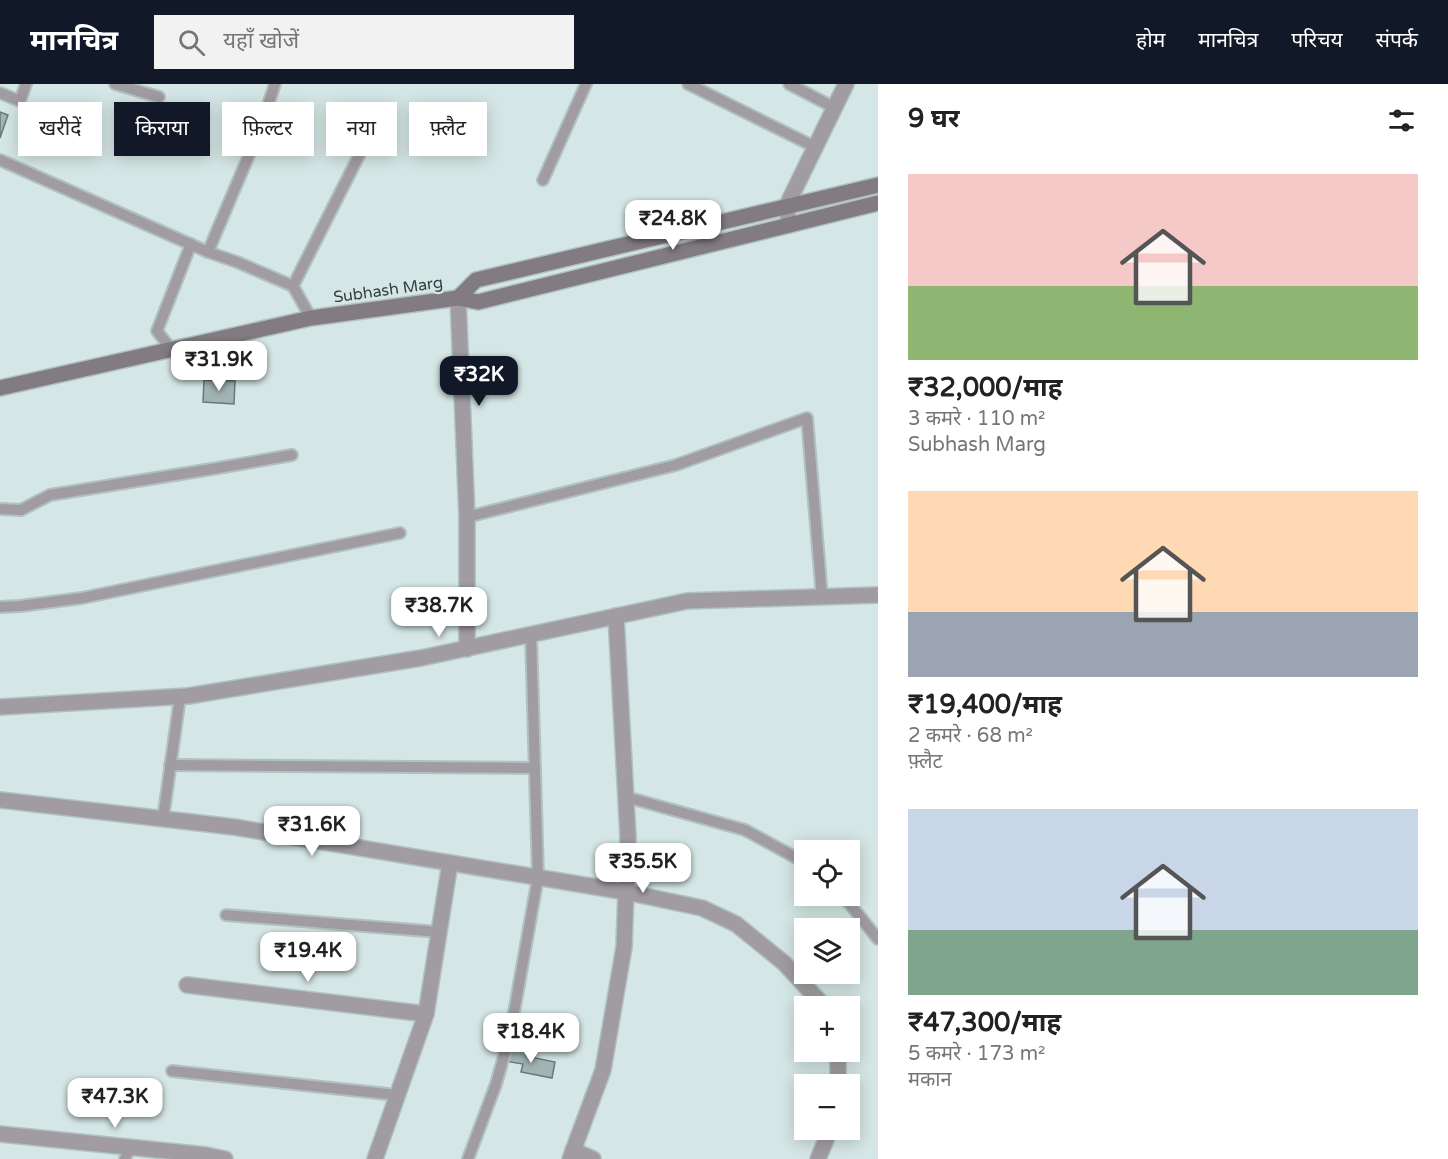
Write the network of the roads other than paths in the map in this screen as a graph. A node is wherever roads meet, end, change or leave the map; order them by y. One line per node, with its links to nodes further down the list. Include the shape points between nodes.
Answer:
1 (26, 84): 8 (lane, via 20,101)
2 (115, 84): 9 (lane)
3 (275, 84): 20 (lane)
4 (586, 84): 14 (lane)
5 (688, 84): 11 (lane)
6 (789, 84): 10 (lane)
7 (846, 84): 10 (street)
8 (0, 93)
9 (159, 97)
10 (835, 108): 11 (street)
11 (815, 147): 17 (street)
12 (359, 156): 21 (lane)
13 (0, 160): 19 (lane)
14 (543, 180)
15 (878, 185): 17 (main road, Subhash Marg)
16 (878, 203): 18 (main road)
17 (786, 207): 18 (street); 22 (main road, Subhash Marg, via 476,280)
18 (790, 225): 22 (main road, via 478,302)
19 (191, 244): 20 (lane); 24 (lane, via 157,331)
20 (208, 252): 21 (lane)
21 (293, 286): 23 (lane)
22 (458, 298): 23 (main road, Subhash Marg); 28 (street)
23 (311, 318): 24 (main road, Subhash Marg)
24 (172, 350): 25 (main road, Subhash Marg)
25 (0, 388)
26 (292, 455): 27 (lane, via 50,495 21,510)
27 (0, 509)
28 (467, 517): 31 (lane, via 676,465 807,418); 35 (street)
29 (400, 533): 32 (lane, via 82,598)
30 (878, 595): 31 (street)
31 (822, 597): 33 (street, via 687,601)
32 (0, 607)
33 (616, 616): 34 (street); 40 (street)
34 (531, 635): 35 (street); 39 (lane)
35 (467, 649): 36 (street)
36 (180, 697): 37 (street); 38 (lane)
37 (0, 707)
38 (170, 765): 39 (lane); 42 (lane)
39 (535, 768): 45 (lane)
40 (626, 797): 43 (lane, via 746,830); 46 (street)
41 (0, 800): 42 (street)
42 (163, 819): 44 (street)
43 (794, 856)
44 (450, 863): 45 (street); 49 (street)
45 (538, 877): 46 (street); 63 (lane, via 510,1035)
46 (626, 892): 52 (street, via 702,908 736,924 784,963); 59 (street, via 624,947 603,1070)
47 (851, 906): 50 (lane)
48 (226, 915): 49 (lane)
49 (439, 932): 53 (street)
50 (878, 939)
51 (187, 985): 53 (street)
52 (815, 996)
53 (426, 1014): 55 (street)
54 (172, 1071): 55 (lane)
55 (397, 1095): 62 (street)
56 (0, 1134): 58 (street)
57 (826, 1140): 65 (street)
58 (127, 1153): 60 (street)
59 (572, 1154): 64 (street)
60 (205, 1157): 61 (street)
61 (225, 1159)
62 (375, 1159)
63 (468, 1159)
64 (593, 1159)
65 (818, 1159)

